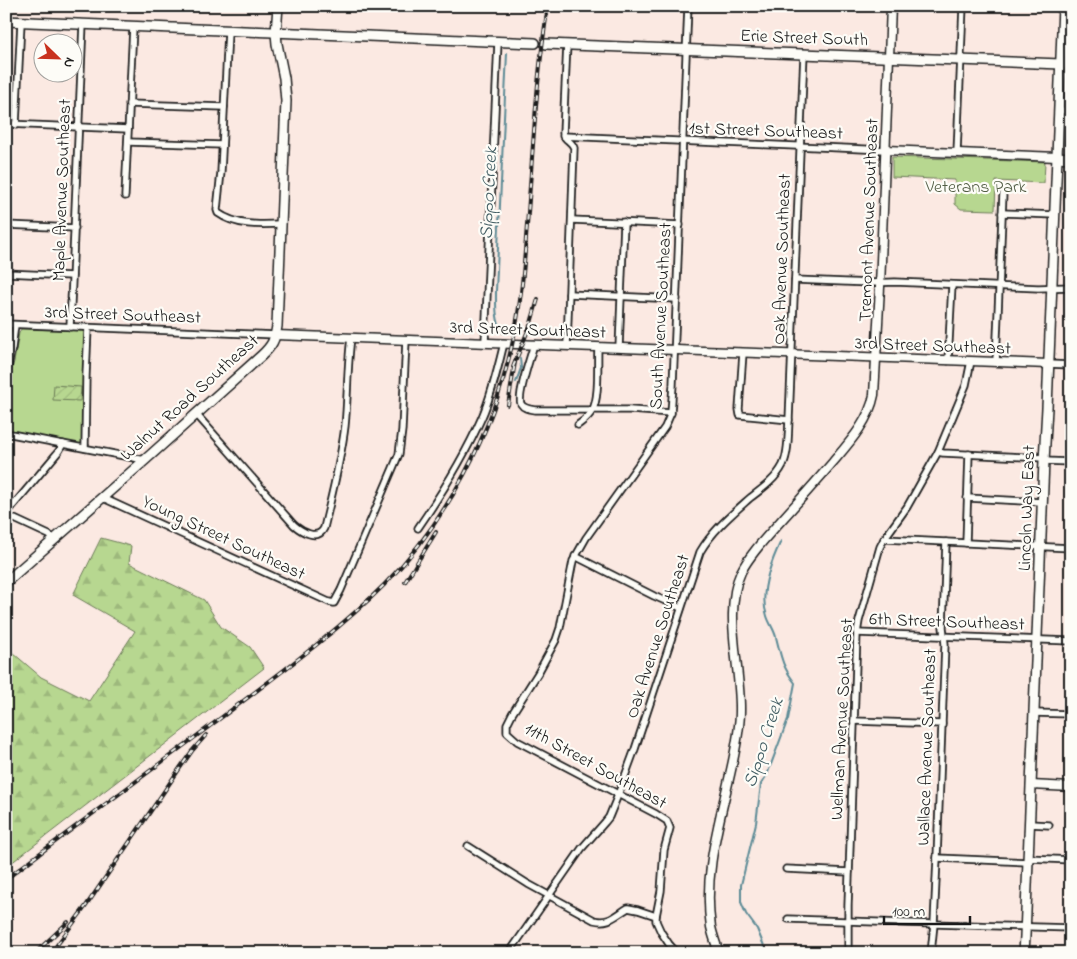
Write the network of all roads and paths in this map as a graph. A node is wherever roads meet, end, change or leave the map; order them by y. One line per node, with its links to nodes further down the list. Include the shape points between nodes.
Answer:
1 (278, 6): 11 (main road, Walnut Road Southeast)
2 (688, 6): 16 (street, South Avenue Southeast)
3 (891, 6): 18 (street, Tremont Avenue Southeast)
4 (963, 6): 19 (street)
5 (1063, 6): 20 (main road, Lincoln Way East)
6 (6, 21): 7 (main road)
7 (21, 22): 8 (main road); 26 (street)
8 (83, 24): 9 (main road); 27 (street, Maple Avenue Southeast)
9 (133, 27): 10 (main road); 21 (street)
10 (228, 31): 11 (main road); 22 (street)
11 (276, 33): 12 (main road); 44 (main road, Walnut Road Southeast, via 286,93)
12 (498, 42): 13 (main road); 66 (street)
13 (536, 43)
14 (546, 44): 15 (main road, Erie Street South)
15 (567, 44): 16 (main road, Erie Street South); 29 (street)
16 (687, 49): 17 (main road, Erie Street South); 31 (street, South Avenue Southeast)
17 (804, 54): 18 (main road, Erie Street South); 33 (street, Oak Avenue Southeast)
18 (890, 57): 19 (main road, Erie Street South); 34 (street, Tremont Avenue Southeast)
19 (960, 60): 20 (main road, Erie Street South); 35 (street)
20 (1066, 64): 23 (main road, Lincoln Way East)
21 (129, 104): 22 (street); 28 (street)
22 (224, 107): 32 (street)
23 (1059, 110): 24 (street); 36 (main road, Lincoln Way East)
24 (1071, 111)
25 (6, 124): 26 (street)
26 (16, 125): 27 (street)
27 (79, 128): 28 (street); 47 (street, Maple Avenue Southeast)
28 (128, 129): 30 (street)
29 (564, 136): 31 (street, 1st Street Southeast); 42 (street, via 574,148)
30 (128, 142): 32 (street); 39 (street)
31 (683, 142): 33 (street, 1st Street Southeast); 45 (street, South Avenue Southeast)
32 (222, 145): 44 (street, via 219,214 250,224)
33 (800, 146): 34 (street, 1st Street Southeast); 50 (street, Oak Avenue Southeast)
34 (886, 150): 35 (street, 1st Street Southeast); 51 (street, Tremont Avenue Southeast)
35 (957, 153): 36 (street, 1st Street Southeast)
36 (1057, 157): 37 (main road); 41 (main road, Lincoln Way East)
37 (1071, 158)
38 (1003, 193): 40 (street)
39 (125, 196)
40 (1002, 213): 41 (street); 53 (street)
41 (1055, 215): 55 (main road, Lincoln Way East)
42 (572, 220): 43 (street); 56 (street)
43 (624, 222): 45 (street); 57 (street)
44 (281, 224): 63 (main road, Walnut Road Southeast)
45 (680, 225): 58 (street, South Avenue Southeast)
46 (6, 226): 47 (street)
47 (74, 228): 49 (street, Maple Avenue Southeast)
48 (6, 274): 49 (street)
49 (72, 276): 61 (street, Maple Avenue Southeast)
50 (795, 280): 51 (street); 74 (street, Oak Avenue Southeast)
51 (880, 283): 52 (street); 75 (street, Tremont Avenue Southeast)
52 (952, 285): 53 (street); 76 (street)
53 (999, 287): 55 (street); 78 (street)
54 (1071, 287): 55 (street)
55 (1051, 288): 79 (main road, Lincoln Way East)
56 (569, 294): 57 (street); 69 (street)
57 (621, 296): 58 (street); 71 (street)
58 (677, 299): 72 (street, South Avenue Southeast)
59 (6, 324): 60 (street, 3rd Street Southeast)
60 (14, 325): 61 (street, 3rd Street Southeast); 81 (street)
61 (70, 327): 62 (street, 3rd Street Southeast)
62 (88, 328): 63 (street, 3rd Street Southeast); 89 (street)
63 (276, 335): 64 (street, 3rd Street Southeast); 84 (main road, Walnut Road Southeast, via 267,350)
64 (351, 338): 65 (street, 3rd Street Southeast); 84 (street, via 344,439 324,528 317,535 294,525)
65 (406, 340): 66 (street, 3rd Street Southeast); 95 (street, Young Street Southeast, via 399,454 334,603)
66 (485, 342): 67 (street, 3rd Street Southeast)
67 (504, 343): 68 (street, 3rd Street Southeast); 99 (street, via 482,417 446,485)
68 (534, 344): 69 (street, 3rd Street Southeast); 82 (street, via 521,388 520,401 524,407 535,410)
69 (567, 346): 70 (street, 3rd Street Southeast)
70 (598, 347): 71 (street, 3rd Street Southeast); 82 (street)
71 (619, 348): 72 (street, 3rd Street Southeast)
72 (674, 350): 73 (street, 3rd Street Southeast); 83 (street, South Avenue Southeast)
73 (743, 353): 74 (street, 3rd Street Southeast); 85 (street, via 740,415)
74 (792, 354): 75 (street, 3rd Street Southeast); 85 (street, Oak Avenue Southeast)
75 (877, 358): 76 (street, 3rd Street Southeast); 139 (street, Tremont Avenue Southeast, via 873,400 865,420 841,453 755,551 737,585 733,614 740,723 718,826 709,896 711,926)
76 (948, 361): 77 (street, 3rd Street Southeast)
77 (971, 361): 78 (street, 3rd Street Southeast); 90 (street, Wellman Avenue Southeast, via 966,385)
78 (996, 362): 79 (street, 3rd Street Southeast)
79 (1048, 364): 80 (street); 92 (main road, Lincoln Way East)
80 (1071, 365)
81 (6, 374)
82 (593, 410): 83 (street); 86 (street)
83 (671, 413): 106 (street, South Avenue Southeast, via 665,427)
84 (196, 414): 93 (main road, Walnut Road Southeast)
85 (789, 420): 108 (street, Oak Avenue Southeast, via 783,466 706,543)
86 (578, 425)
87 (6, 433): 88 (street)
88 (63, 444): 89 (street); 98 (street)
89 (85, 448): 93 (street)
90 (938, 452): 91 (street); 100 (street, Wellman Avenue Southeast, via 907,507)
91 (969, 454): 92 (street); 96 (street)
92 (1044, 459): 94 (street); 97 (main road, Lincoln Way East)
93 (145, 460): 95 (main road, Walnut Road Southeast)
94 (1071, 462)
95 (102, 498): 101 (main road, Walnut Road Southeast)
96 (967, 498): 97 (street); 103 (street)
97 (1042, 502): 104 (main road, Lincoln Way East)
98 (6, 515): 101 (street)
99 (418, 528)
100 (884, 539): 102 (street); 109 (street, Wellman Avenue Southeast)
101 (55, 540): 107 (main road, Walnut Road Southeast)
102 (946, 542): 103 (street); 110 (street, Wallace Avenue Southeast)
103 (966, 543): 104 (street)
104 (1041, 546): 105 (street); 111 (main road, Lincoln Way East)
105 (1071, 548)
106 (575, 556): 108 (street); 117 (street, South Avenue Southeast, via 556,640 512,714)
107 (6, 582)
108 (681, 608): 120 (street, Oak Avenue Southeast)
109 (857, 633): 110 (street, 6th Street Southeast); 115 (street, Wellman Avenue Southeast)
110 (944, 636): 111 (street, 6th Street Southeast); 116 (street, Wallace Avenue Southeast)
111 (1036, 639): 112 (street, 6th Street Southeast); 113 (main road, Lincoln Way East)
112 (1071, 641)
113 (1034, 713): 114 (street); 118 (main road, Lincoln Way East)
114 (1071, 714)
115 (854, 721): 116 (street); 128 (street, Wellman Avenue Southeast)
116 (942, 724): 124 (street, Wallace Avenue Southeast)
117 (507, 732): 120 (street, 11th Street Southeast, via 517,741)
118 (1031, 785): 119 (street); 121 (main road, Lincoln Way East)
119 (1071, 787)
120 (618, 795): 129 (street, Oak Avenue Southeast, via 605,822); 130 (street, 11th Street Southeast, via 670,824)
121 (1030, 824): 122 (street); 125 (main road, Lincoln Way East)
122 (1049, 825)
123 (468, 846): 129 (street)
124 (937, 858): 125 (street); 133 (street, Wallace Avenue Southeast)
125 (1028, 860): 126 (street); 134 (main road, Lincoln Way East)
126 (1071, 860)
127 (786, 869): 128 (street)
128 (849, 872): 132 (street, Wellman Avenue Southeast)
129 (549, 895): 130 (street, via 599,921 608,920 628,908); 137 (street, Oak Avenue Southeast)
130 (656, 916): 138 (street, via 661,932)
131 (788, 919): 132 (street)
132 (847, 921): 133 (street); 140 (street, Wellman Avenue Southeast)
133 (934, 924): 134 (street); 141 (street, Wallace Avenue Southeast)
134 (1026, 927): 135 (street); 136 (main road, Lincoln Way East)
135 (1071, 928)
136 (1027, 951)
137 (508, 953)
138 (676, 953)
139 (719, 953)
140 (848, 953)
141 (931, 953)

